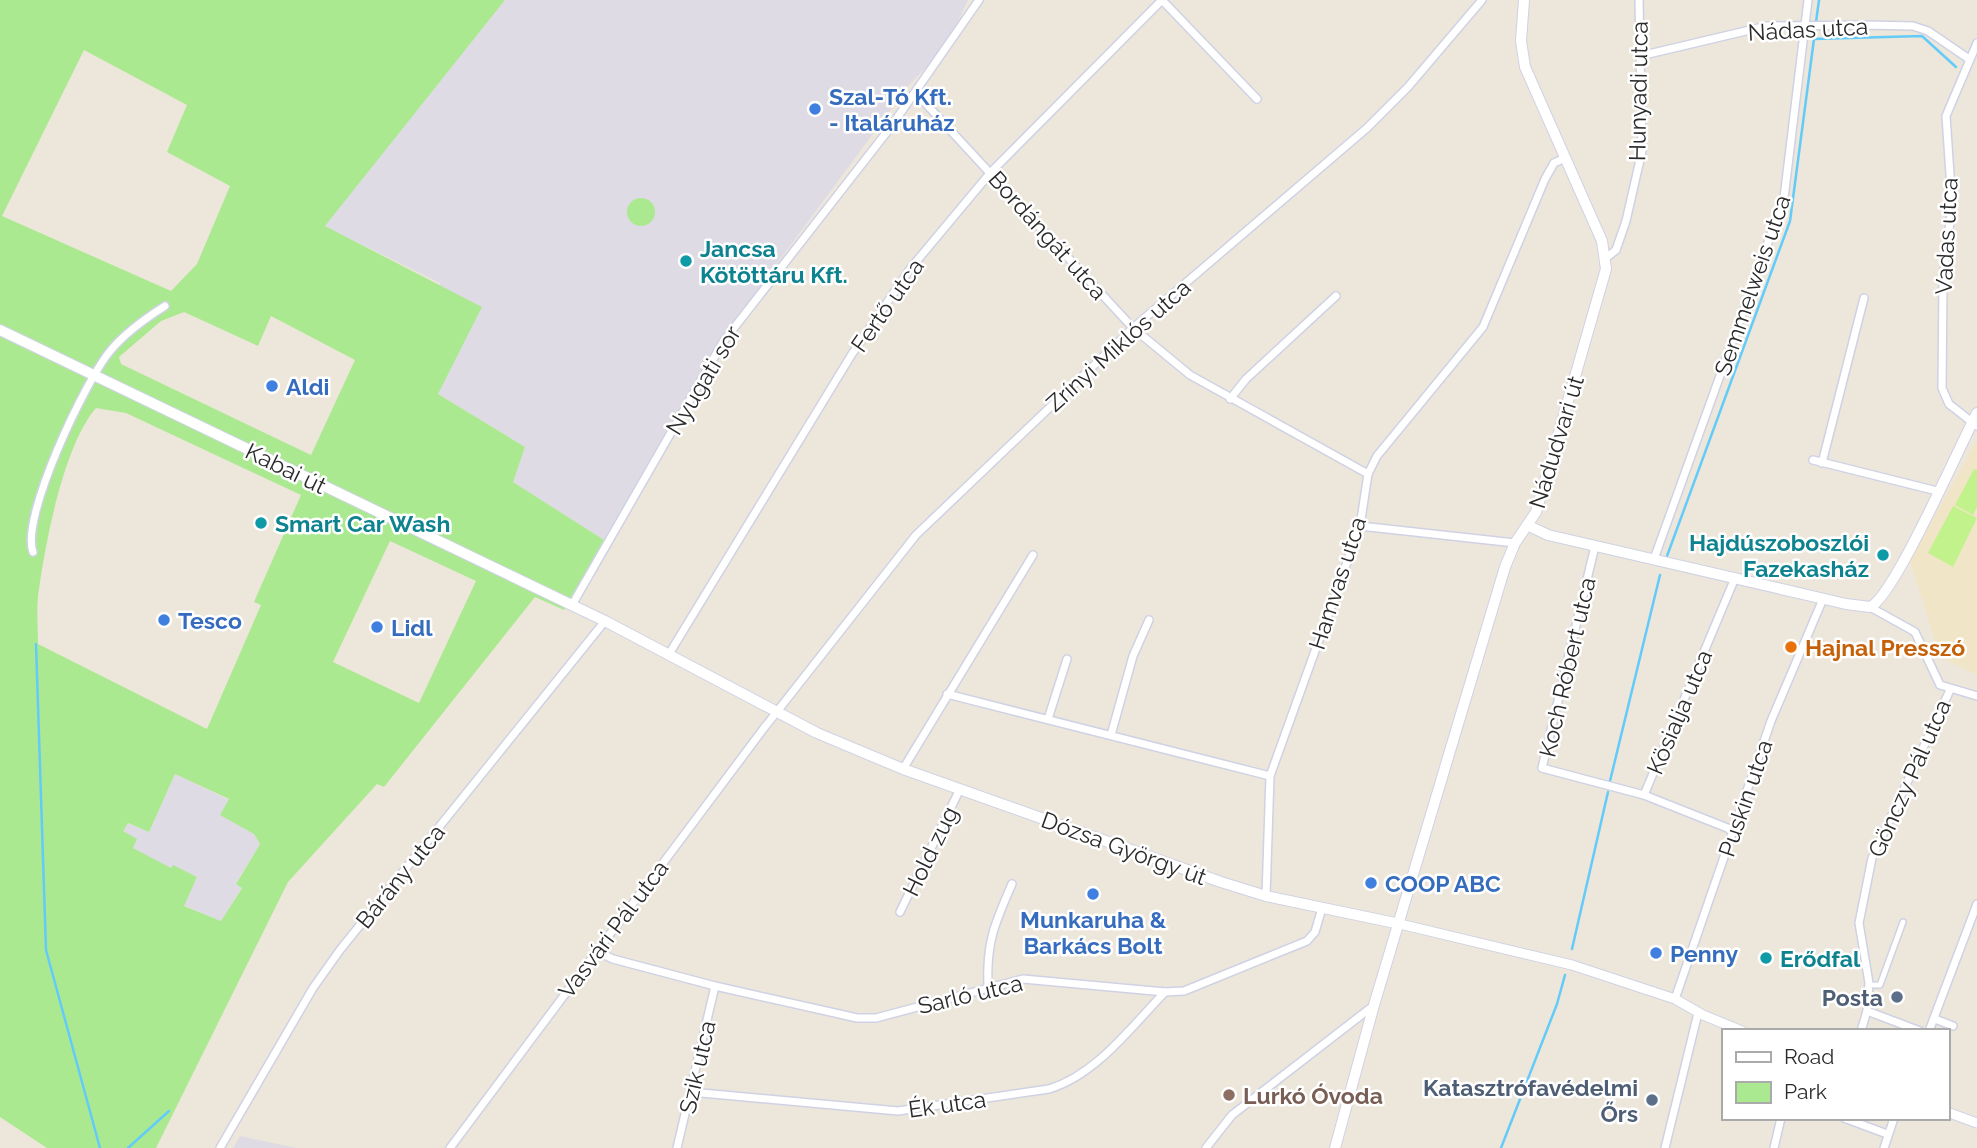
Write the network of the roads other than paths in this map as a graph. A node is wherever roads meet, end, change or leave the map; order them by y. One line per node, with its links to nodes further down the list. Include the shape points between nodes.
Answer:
1 (979, 0): 10 (street, Nyugati sor)
2 (1482, 0): 18 (street, Zrínyi Miklós utca, via 1367,128)
3 (1524, 0): 12 (main road, Nádudvari út, via 1521,41 1525,66)
4 (1639, 0): 8 (street, Hunyadi utca)
5 (1808, 0): 6 (street, Semmelweis utca)
6 (1805, 25): 8 (street, Nádas utca, via 1767,26); 9 (street, Nádas utca, via 1913,26); 34 (street, Semmelweis utca, via 1784,198)
7 (1977, 43): 9 (street, Vadas utca)
8 (1640, 55): 14 (street, Hunyadi utca, via 1642,151 1626,221 1616,250)
9 (1969, 58): 23 (street, Vadas utca, via 1946,116 1952,204 1944,280 1942,388 1946,401)
10 (916, 93): 13 (street, Bordángát utca); 37 (street, Nyugati sor, via 723,342)
11 (1256, 99): 13 (street, Fertő utca, via 1162,0)
12 (1564, 158): 14 (main road, Nádudvari út); 26 (street, Hamvas utca, via 1554,163 1545,179 1494,307 1475,341 1442,375)
13 (990, 172): 18 (street, Bordángát utca); 41 (street, Fertő utca, via 909,269)
14 (1606, 258): 29 (main road, Nádudvari út, via 1604,283 1576,382)
15 (1336, 296): 21 (street)
16 (1864, 298): 25 (street)
17 (165, 306): 20 (street, via 110,351)
18 (1133, 328): 21 (street, Bordángát utca, via 1190,375); 46 (street, Zrínyi Miklós utca, via 924,527)
19 (0, 330): 20 (main road, Kabai út)
20 (95, 376): 32 (street, via 45,482 31,532); 37 (main road, Kabai út)
21 (1230, 399): 26 (street, Bordángát utca)
22 (1977, 413): 23 (main road)
23 (1974, 425): 27 (main road)
24 (1813, 460): 25 (street)
25 (1822, 463): 27 (street)
26 (1368, 474): 28 (street, Hamvas utca)
27 (1937, 491): 38 (main road, via 1881,599)
28 (1360, 526): 30 (street); 50 (street, Hamvas utca)
29 (1529, 526): 30 (main road, Nádudvari út); 31 (main road)
30 (1515, 543): 60 (main road, Nádudvari út)
31 (1595, 546): 34 (main road); 52 (street, Koch Róbert utca, via 1542,768)
32 (33, 552)
33 (1033, 555): 44 (street)
34 (1654, 559): 35 (main road)
35 (1735, 578): 36 (main road); 52 (street, Kösialja utca)
36 (1823, 599): 38 (main road); 53 (street, Puskin utca, via 1771,721)
37 (572, 605): 40 (main road, Dózsa György út)
38 (1870, 607): 43 (street, Gönczy Pál utca, via 1915,632 1934,679)
39 (1149, 620): 48 (street, via 1133,656)
40 (605, 621): 41 (main road, Dózsa György út); 83 (street, Bárány utca, via 340,950)
41 (669, 654): 46 (main road, Dózsa György út)
42 (1067, 659): 47 (street)
43 (1950, 690): 45 (street); 68 (street, Gönczy Pál utca, via 1872,858 1860,904 1858,923 1869,983)
44 (947, 694): 47 (street); 49 (street)
45 (1977, 696)
46 (778, 712): 49 (main road, Dózsa György út); 61 (street, Vasvári Pál utca)
47 (1048, 719): 48 (street)
48 (1111, 735): 50 (street)
49 (903, 769): 51 (main road, Dózsa György út)
50 (1270, 776): 55 (street, Hamvas utca)
51 (960, 789): 55 (main road, Dózsa György út); 58 (street, Hold zug)
52 (1644, 795): 53 (street, Kösialja utca)
53 (1735, 831): 66 (street, Puskin utca)
54 (1012, 884): 64 (street, via 989,942)
55 (1266, 896): 57 (main road, Dózsa György út)
56 (1977, 904): 70 (street)
57 (1322, 908): 60 (main road, Dózsa György út); 65 (street, Sarló utca, via 1315,932 1307,941 1193,989)
58 (900, 912)
59 (1903, 922): 62 (street, via 1880,985)
60 (1400, 924): 66 (street, Dózsa György út, via 1513,949); 67 (main road, Nádudvari út)
61 (596, 951): 63 (street, Sarló utca); 84 (street, Vasvári Pál utca)
62 (1874, 985)
63 (715, 986): 64 (street, Sarló utca, via 867,1018); 76 (street, Szik utca)
64 (988, 986): 65 (street, Sarló utca, via 1023,979)
65 (1165, 992): 76 (street, Ék utca, via 1096,1062 1049,1089 898,1111)
66 (1675, 999): 69 (street, Dózsa György út)
67 (1374, 1005): 86 (street, via 1232,1115); 87 (main road, Nádudvari út)
68 (1867, 1011): 73 (street, Gönczy Pál utca); 74 (street)
69 (1701, 1014): 72 (street, Dózsa György út); 88 (street)
70 (1935, 1018): 71 (street); 75 (street)
71 (1953, 1026)
72 (1737, 1029)
73 (1862, 1029)
74 (1915, 1029)
75 (1930, 1029)
76 (691, 1092): 85 (street, Szik utca)
77 (1949, 1113): 81 (street)
78 (1781, 1120): 89 (street)
79 (1850, 1120): 82 (street)
80 (1893, 1120): 82 (street)
81 (1977, 1123)
82 (1888, 1133): 90 (street)
83 (220, 1148)
84 (450, 1148)
85 (677, 1148)
86 (1206, 1148)
87 (1335, 1148)
88 (1665, 1148)
89 (1774, 1148)
90 (1884, 1148)

